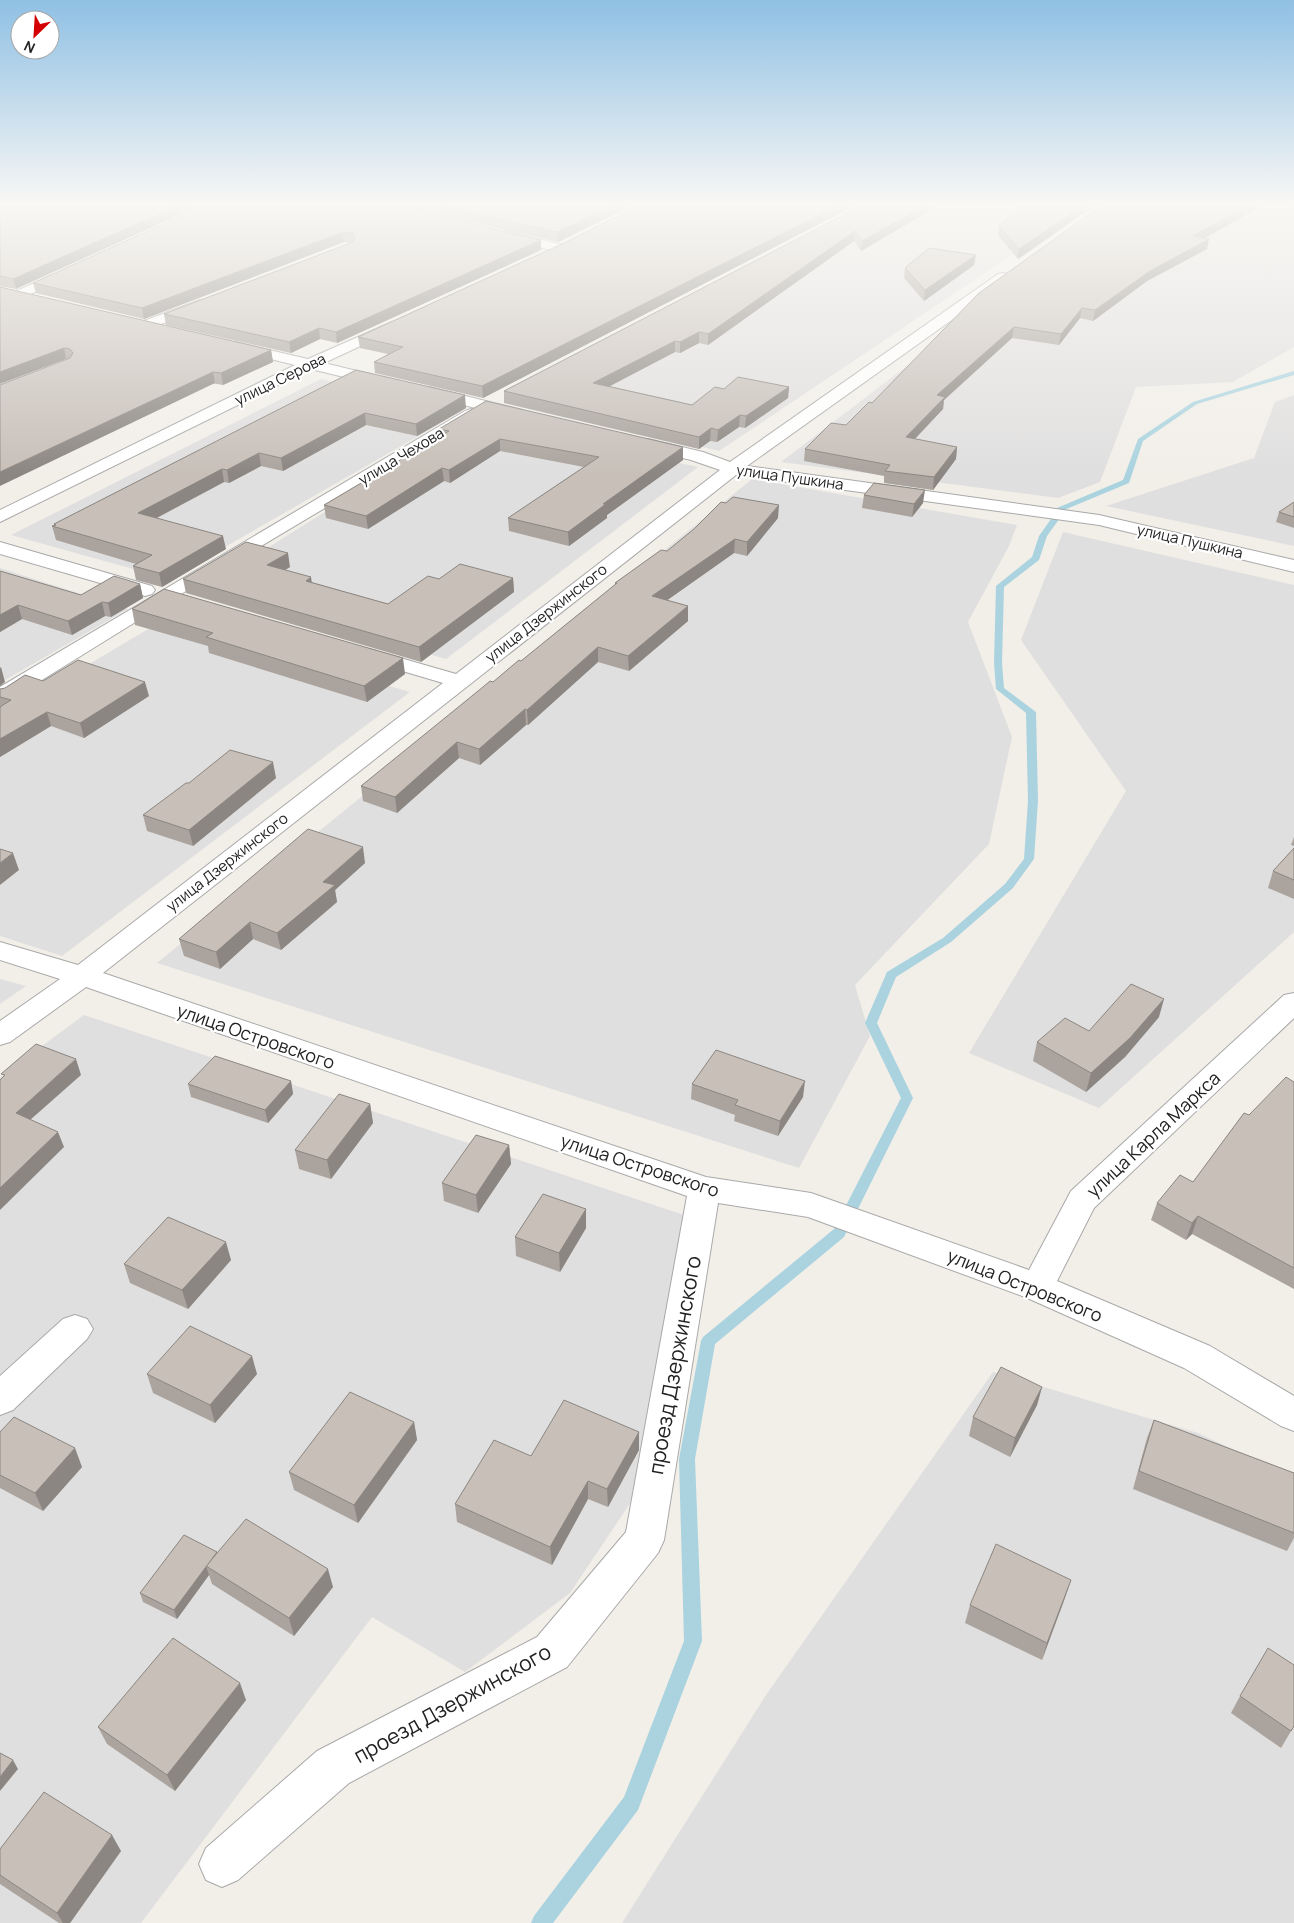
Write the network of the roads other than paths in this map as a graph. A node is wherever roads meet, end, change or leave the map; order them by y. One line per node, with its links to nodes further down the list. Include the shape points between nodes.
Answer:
1 (17, 296): 6 (street)
2 (28, 296): 5 (street)
3 (977, 296): 17 (street, улица Дзержинского)
4 (210, 300): 9 (street)
5 (50, 301)
6 (0, 303)
7 (407, 318): 12 (street, улица Серова)
8 (126, 320): 9 (street)
9 (146, 325): 10 (street)
10 (174, 332)
11 (222, 343): 12 (street)
12 (309, 364): 14 (street); 18 (street, улица Серова)
13 (504, 396): 14 (street, улица Чехова)
14 (486, 406): 15 (street); 21 (street, улица Чехова)
15 (534, 417)
16 (630, 440): 17 (street, улица Пушкина, via 697,456)
17 (732, 469): 20 (street, улица Пушкина, via 1099,520); 24 (street, улица Дзержинского)
18 (0, 517)
19 (0, 548): 21 (street)
20 (1294, 566)
21 (164, 596): 22 (street); 25 (street, улица Чехова)
22 (193, 604)
23 (354, 651): 24 (street)
24 (458, 681): 27 (street, улица Дзержинского)
25 (0, 696)
26 (0, 951): 27 (street, улица Островского)
27 (82, 976): 29 (street, улица Дзержинского); 30 (street, улица Островского)
28 (1294, 1002): 31 (street, улица Карла Маркса, via 1082,1200)
29 (0, 1035)
30 (704, 1190): 31 (street, улица Островского, via 811,1206); 35 (street, проезд Дзержинского, via 644,1540 552,1652 333,1767)
31 (1037, 1287): 34 (street, улица Островского, via 1197,1357)
32 (74, 1329): 33 (street)
33 (0, 1399)
34 (1294, 1415)
35 (222, 1864)

